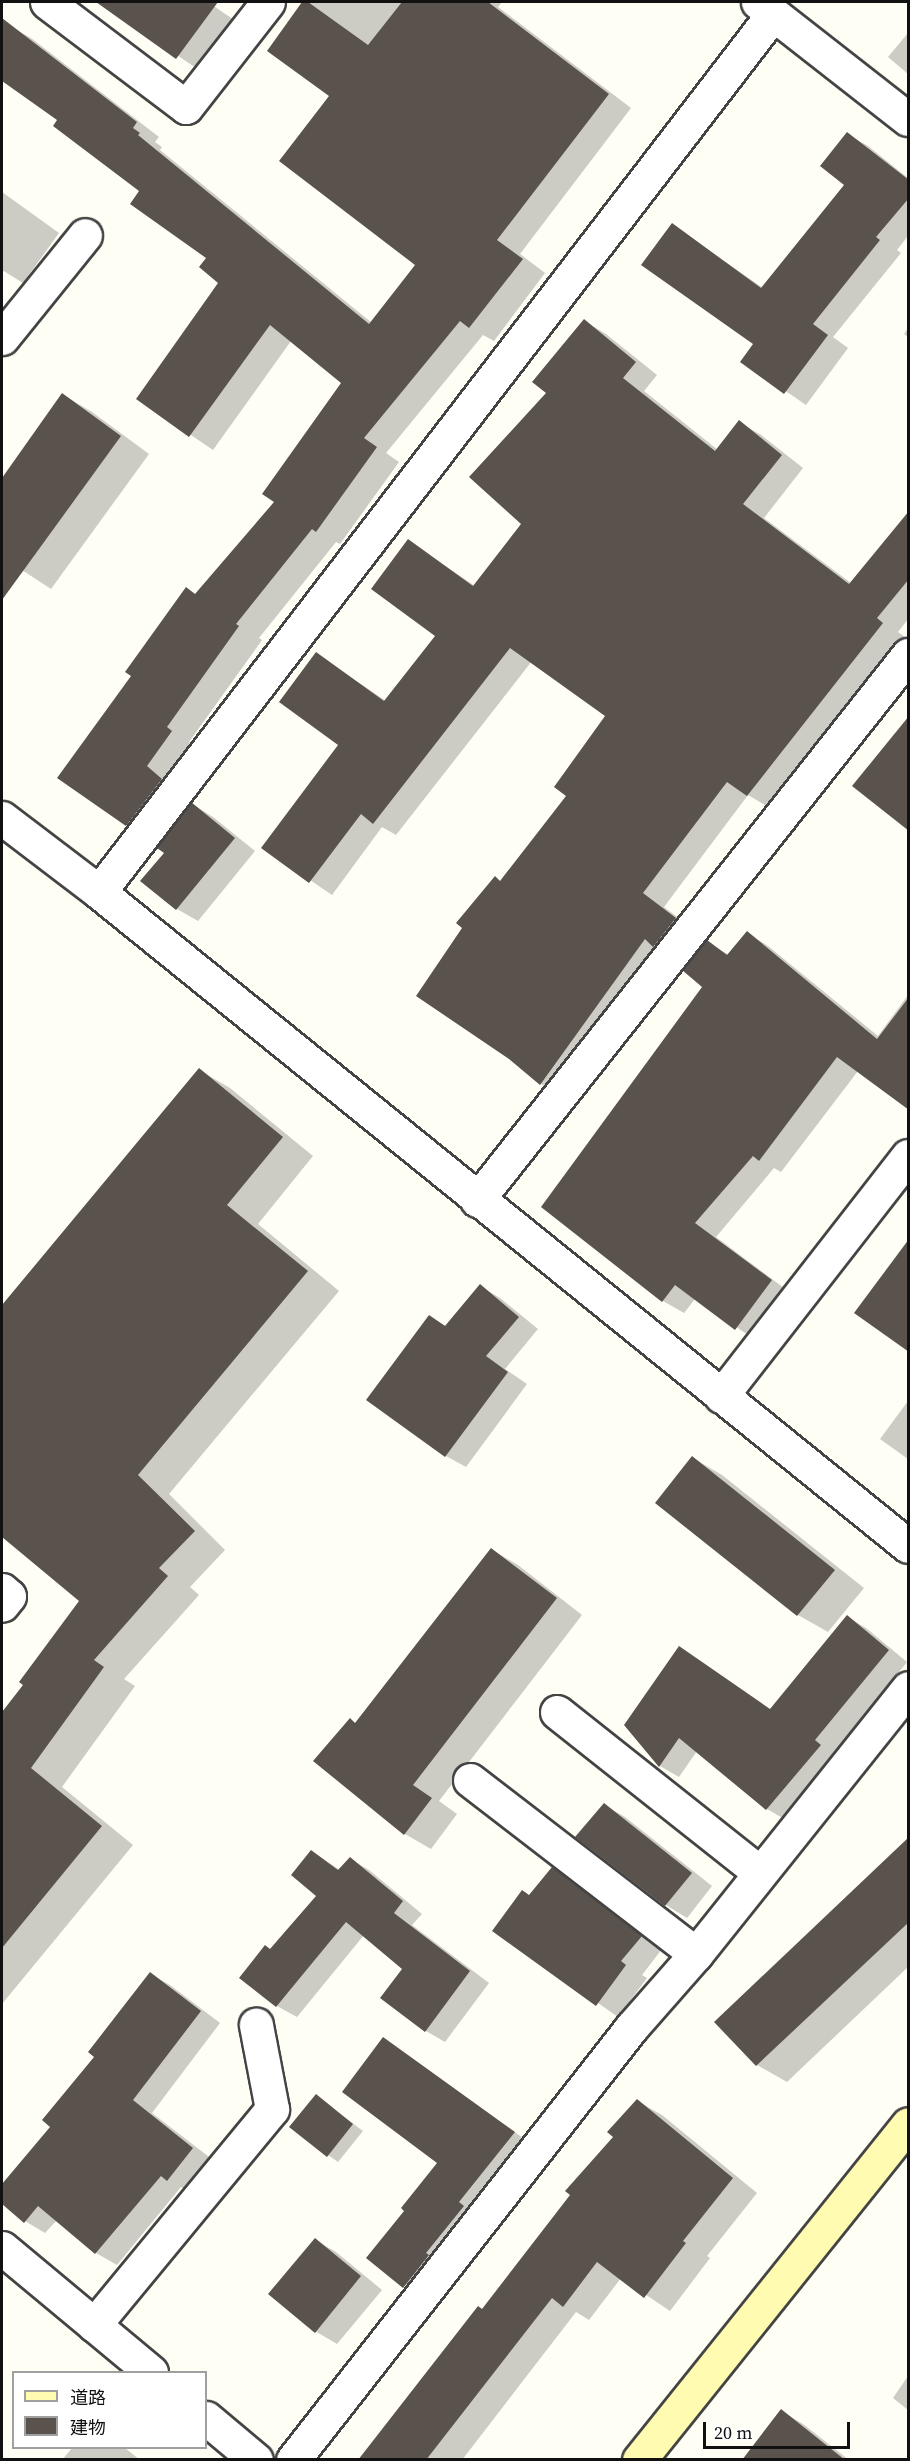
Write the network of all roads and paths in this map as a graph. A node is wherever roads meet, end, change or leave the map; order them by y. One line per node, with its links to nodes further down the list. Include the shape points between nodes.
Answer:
1 (47, 2): 2 (street, via 186,107)
2 (268, 2)
3 (766, 8): 4 (street); 9 (street)
4 (909, 119)
5 (85, 235): 6 (street)
6 (2, 338)
7 (909, 654): 11 (street)
8 (2, 818): 9 (street)
9 (99, 891): 11 (street)
10 (903, 1173): 12 (street)
11 (477, 1200): 12 (street)
12 (721, 1396): 13 (street)
13 (909, 1546)
14 (2, 1590): 15 (street, via 9,1596)
15 (2, 1605)
16 (909, 1688): 19 (street)
17 (557, 1712): 19 (street)
18 (470, 1780): 20 (street)
19 (760, 1873): 20 (street)
20 (696, 1954): 28 (street, via 631,2028)
21 (256, 2025): 24 (street, via 272,2109)
22 (909, 2124): 29 (street)
23 (2, 2248): 24 (street)
24 (94, 2325): 25 (street)
25 (149, 2371)
26 (207, 2419): 27 (street)
27 (256, 2460)
28 (292, 2460)
29 (639, 2460)

